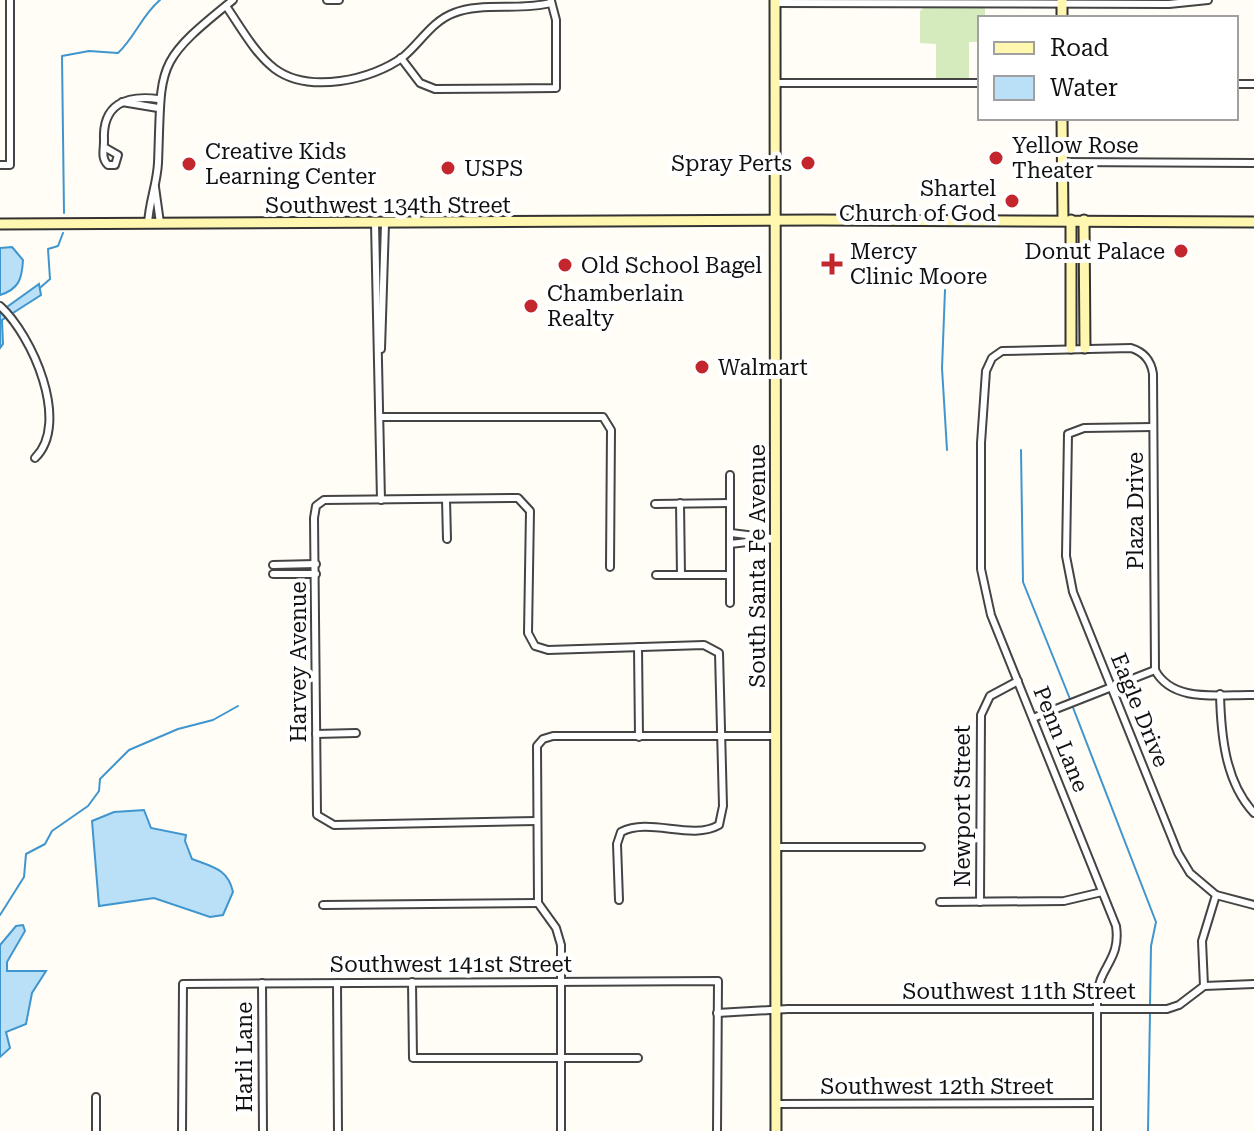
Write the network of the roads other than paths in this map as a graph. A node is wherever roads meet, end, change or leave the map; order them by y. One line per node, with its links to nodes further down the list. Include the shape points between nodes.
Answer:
1 (10, 0): 20 (street, via 10,165)
2 (233, 0): 9 (street)
3 (327, 0): 4 (street)
4 (339, 0)
5 (1208, 0): 8 (street)
6 (551, 2): 10 (street, via 455,12); 10 (street, via 557,29 556,88 435,89 420,83)
7 (775, 2): 8 (street); 11 (main road, South Santa Fe Avenue)
8 (1062, 2)
9 (226, 6): 10 (street, via 269,64 294,78 350,79); 13 (street, via 180,44 166,67)
10 (401, 58)
11 (775, 83): 12 (street); 22 (main road, South Santa Fe Avenue)
12 (978, 83)
13 (158, 99): 14 (street, via 138,96); 15 (street)
14 (122, 102): 15 (street); 17 (street, via 106,116)
15 (158, 108): 21 (street)
16 (1062, 120): 18 (main road)
17 (104, 147)
18 (1061, 162): 19 (street); 23 (main road)
19 (1254, 163)
20 (0, 165)
21 (155, 184): 26 (street); 28 (street)
22 (776, 220): 23 (main road, Southwest 134th Street); 29 (main road, Southwest 134th Street); 44 (main road, South Santa Fe Avenue)
23 (1067, 220): 24 (main road, Southwest 134th Street); 31 (main road)
24 (1084, 220): 25 (main road, Southwest 134th Street); 32 (main road)
25 (1254, 222)
26 (160, 223): 28 (main road, Southwest 134th Street); 29 (main road, Southwest 134th Street)
27 (0, 224): 28 (main road, Southwest 134th Street)
28 (148, 224)
29 (380, 224): 33 (street)
30 (2, 308): 35 (street, via 37,357 46,392 47,439)
31 (1071, 348): 32 (street); 59 (street, Penn Lane, via 1013,348 995,355 986,371 981,569 989,606)
32 (1085, 348): 34 (street, Plaza Drive, via 1131,348 1144,354 1152,368)
33 (380, 417): 38 (street); 49 (street, via 606,419 611,430)
34 (1153, 427): 58 (street, Plaza Drive); 60 (street, Eagle Drive, via 1084,428 1070,431 1065,443 1067,571)
35 (35, 458)
36 (730, 475): 40 (street)
37 (446, 499): 38 (street); 43 (street); 57 (street, via 511,498 525,504 530,517 528,633 535,646)
38 (381, 500): 46 (street, Harvey Avenue, via 319,503 314,518)
39 (680, 503): 40 (street); 41 (street); 54 (street)
40 (730, 503): 42 (street)
41 (655, 504)
42 (731, 533): 44 (street); 45 (street)
43 (447, 539)
44 (774, 539): 45 (street); 66 (main road, South Santa Fe Avenue)
45 (730, 544): 55 (street)
46 (316, 564): 48 (street); 52 (street, Harvey Avenue)
47 (273, 565): 48 (street)
48 (287, 565): 51 (street)
49 (610, 567)
50 (273, 574): 51 (street)
51 (287, 574): 52 (street)
52 (316, 574): 65 (street, Harvey Avenue)
53 (656, 575): 54 (street)
54 (681, 575): 55 (street)
55 (730, 575): 56 (street)
56 (730, 603)
57 (638, 647): 67 (street); 68 (street, via 704,645 717,650)
58 (1155, 670): 60 (street); 61 (street, via 1177,691)
59 (1018, 681): 63 (street, Penn Lane); 77 (street, Newport Street, via 995,692 981,715)
60 (1111, 687): 63 (street); 74 (street, Eagle Drive, via 1183,863)
61 (1220, 694): 62 (street); 69 (street, via 1225,753)
62 (1254, 695)
63 (1033, 718): 73 (street, Penn Lane)
64 (356, 733): 65 (street)
65 (316, 734): 70 (street, Harvey Avenue, via 315,806 321,820 334,825)
66 (776, 736): 68 (street); 71 (main road, South Santa Fe Avenue)
67 (639, 737): 68 (street); 70 (street, via 553,736 540,741 535,753)
68 (721, 737): 75 (street, via 719,825 706,830 621,832)
69 (1254, 813)
70 (537, 821): 78 (street)
71 (776, 847): 72 (street); 88 (main road, South Santa Fe Avenue)
72 (921, 847)
73 (1102, 892): 77 (street, via 1064,901); 87 (street, Penn Lane, via 1116,926 1117,946 1099,981)
74 (1216, 895): 80 (street); 86 (street, via 1202,941)
75 (619, 900)
76 (940, 902): 77 (street)
77 (980, 902)
78 (538, 903): 79 (street); 82 (street, via 560,937)
79 (323, 905)
80 (1254, 905)
81 (412, 982): 82 (street, Southwest 141st Street); 84 (street, Southwest 141st Street); 90 (street, via 413,1058)
82 (560, 982): 89 (street, Southwest 141st Street, via 718,981); 90 (street)
83 (262, 983): 84 (street, Southwest 141st Street); 96 (street, Southwest 141st Street, via 183,984); 97 (street, Harli Lane)
84 (337, 983): 98 (street)
85 (1254, 984): 86 (street)
86 (1204, 986): 87 (street, Southwest 11th Street, via 1167,1009)
87 (1097, 1009): 88 (street, Southwest 11th Street); 93 (street, Penn Lane)
88 (776, 1011): 89 (street, Southwest 11th Street); 94 (main road, South Santa Fe Avenue)
89 (717, 1013): 100 (street)
90 (561, 1058): 91 (street); 99 (street)
91 (638, 1058)
92 (96, 1097): 95 (street)
93 (1097, 1103): 94 (street, Southwest 12th Street); 102 (street, Penn Lane)
94 (776, 1104): 101 (main road, South Santa Fe Avenue)
95 (96, 1131)
96 (182, 1131)
97 (263, 1131)
98 (338, 1131)
99 (561, 1131)
100 (717, 1131)
101 (776, 1131)
102 (1097, 1131)

